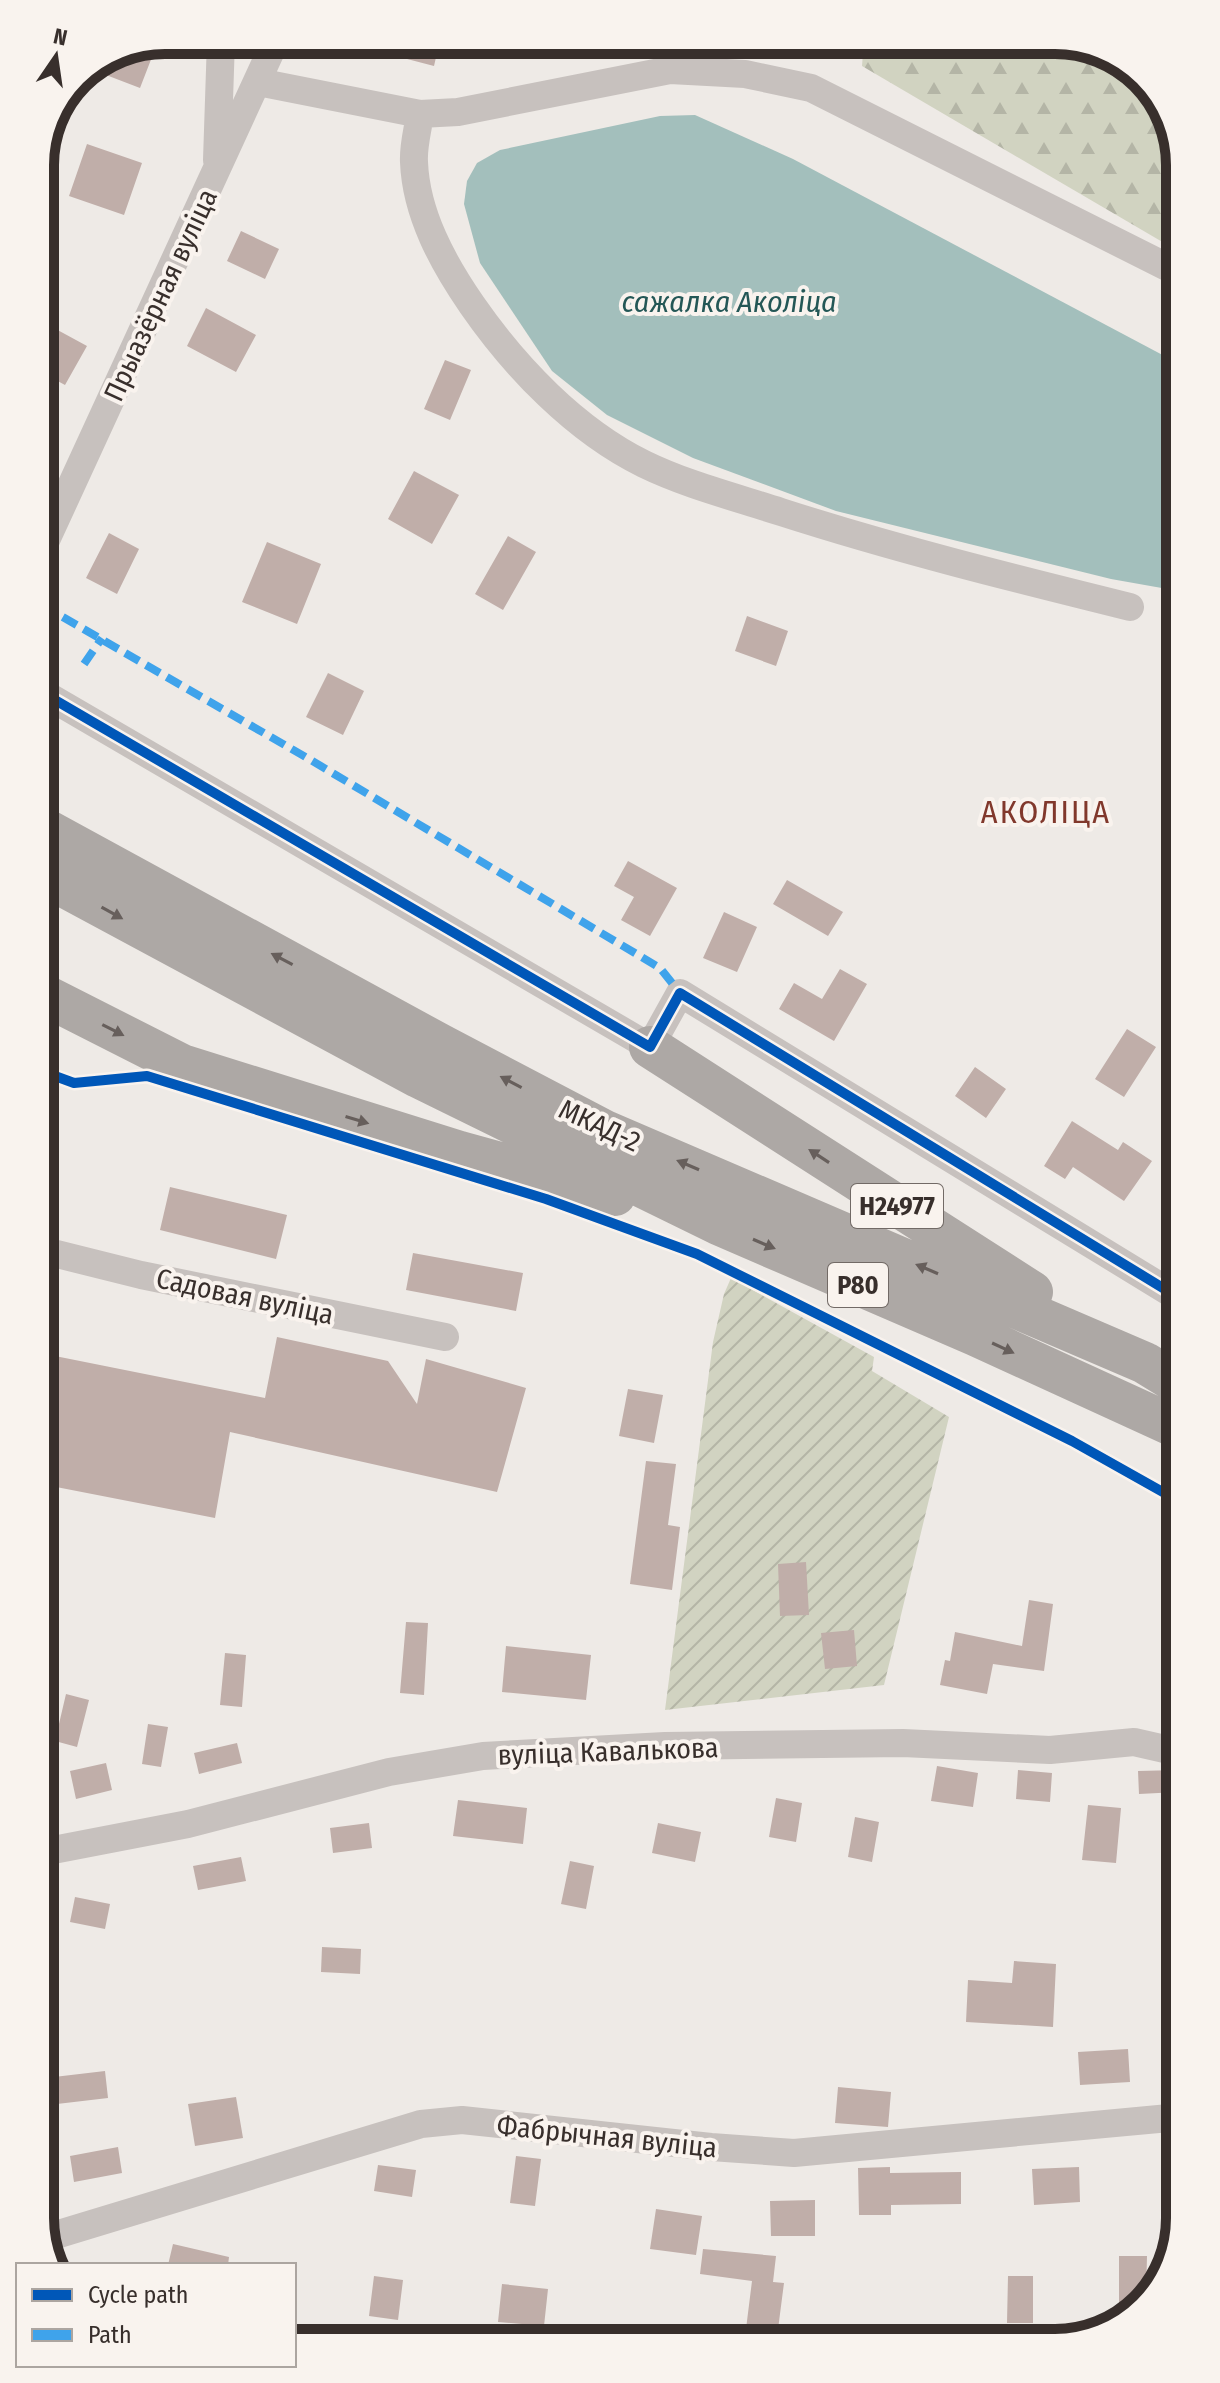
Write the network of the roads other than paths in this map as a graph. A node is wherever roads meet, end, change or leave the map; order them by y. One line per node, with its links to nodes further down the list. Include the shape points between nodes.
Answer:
1 (220, 54): 5 (street)
2 (270, 54): 3 (street, Прыазёрная вуліца)
3 (258, 82): 4 (street); 5 (street, Прыазёрная вуліца)
4 (420, 114): 6 (street, via 458,112 670,70 745,74 811,88); 8 (street, via 413,160 417,184 447,268 490,330 586,427 642,463 714,491 850,535)
5 (216, 173): 7 (street, Прыазёрная вуліца)
6 (1166, 266)
7 (54, 523)
8 (1130, 607)
9 (54, 699): 13 (street, Н24977)
10 (54, 834): 18 (highway, МКАД-2 / Р80, one-way to 10, via 605,1131)
11 (54, 881): 14 (highway, Р80, one-way to 14, via 418,1077)
12 (54, 1000): 14 (highway, one-way to 14, via 182,1065 460,1152)
13 (650, 1047): 16 (street, via 680,993); 18 (highway, Н24977, one-way to 13)
14 (718, 1224): 19 (highway, Р80, one-way to 19)
15 (54, 1253): 17 (street, Садовая вуліца)
16 (1166, 1290)
17 (445, 1337)
18 (1160, 1372)
19 (1166, 1422)
20 (1166, 1749): 21 (street, вуліца Кавалькова, via 1134,1742 1050,1750 903,1743 665,1746 483,1756 389,1772 188,1824)
21 (54, 1850)
22 (1166, 2118): 23 (street, Фабрычная вуліца, via 794,2153 442,2121)
23 (56, 2235)

